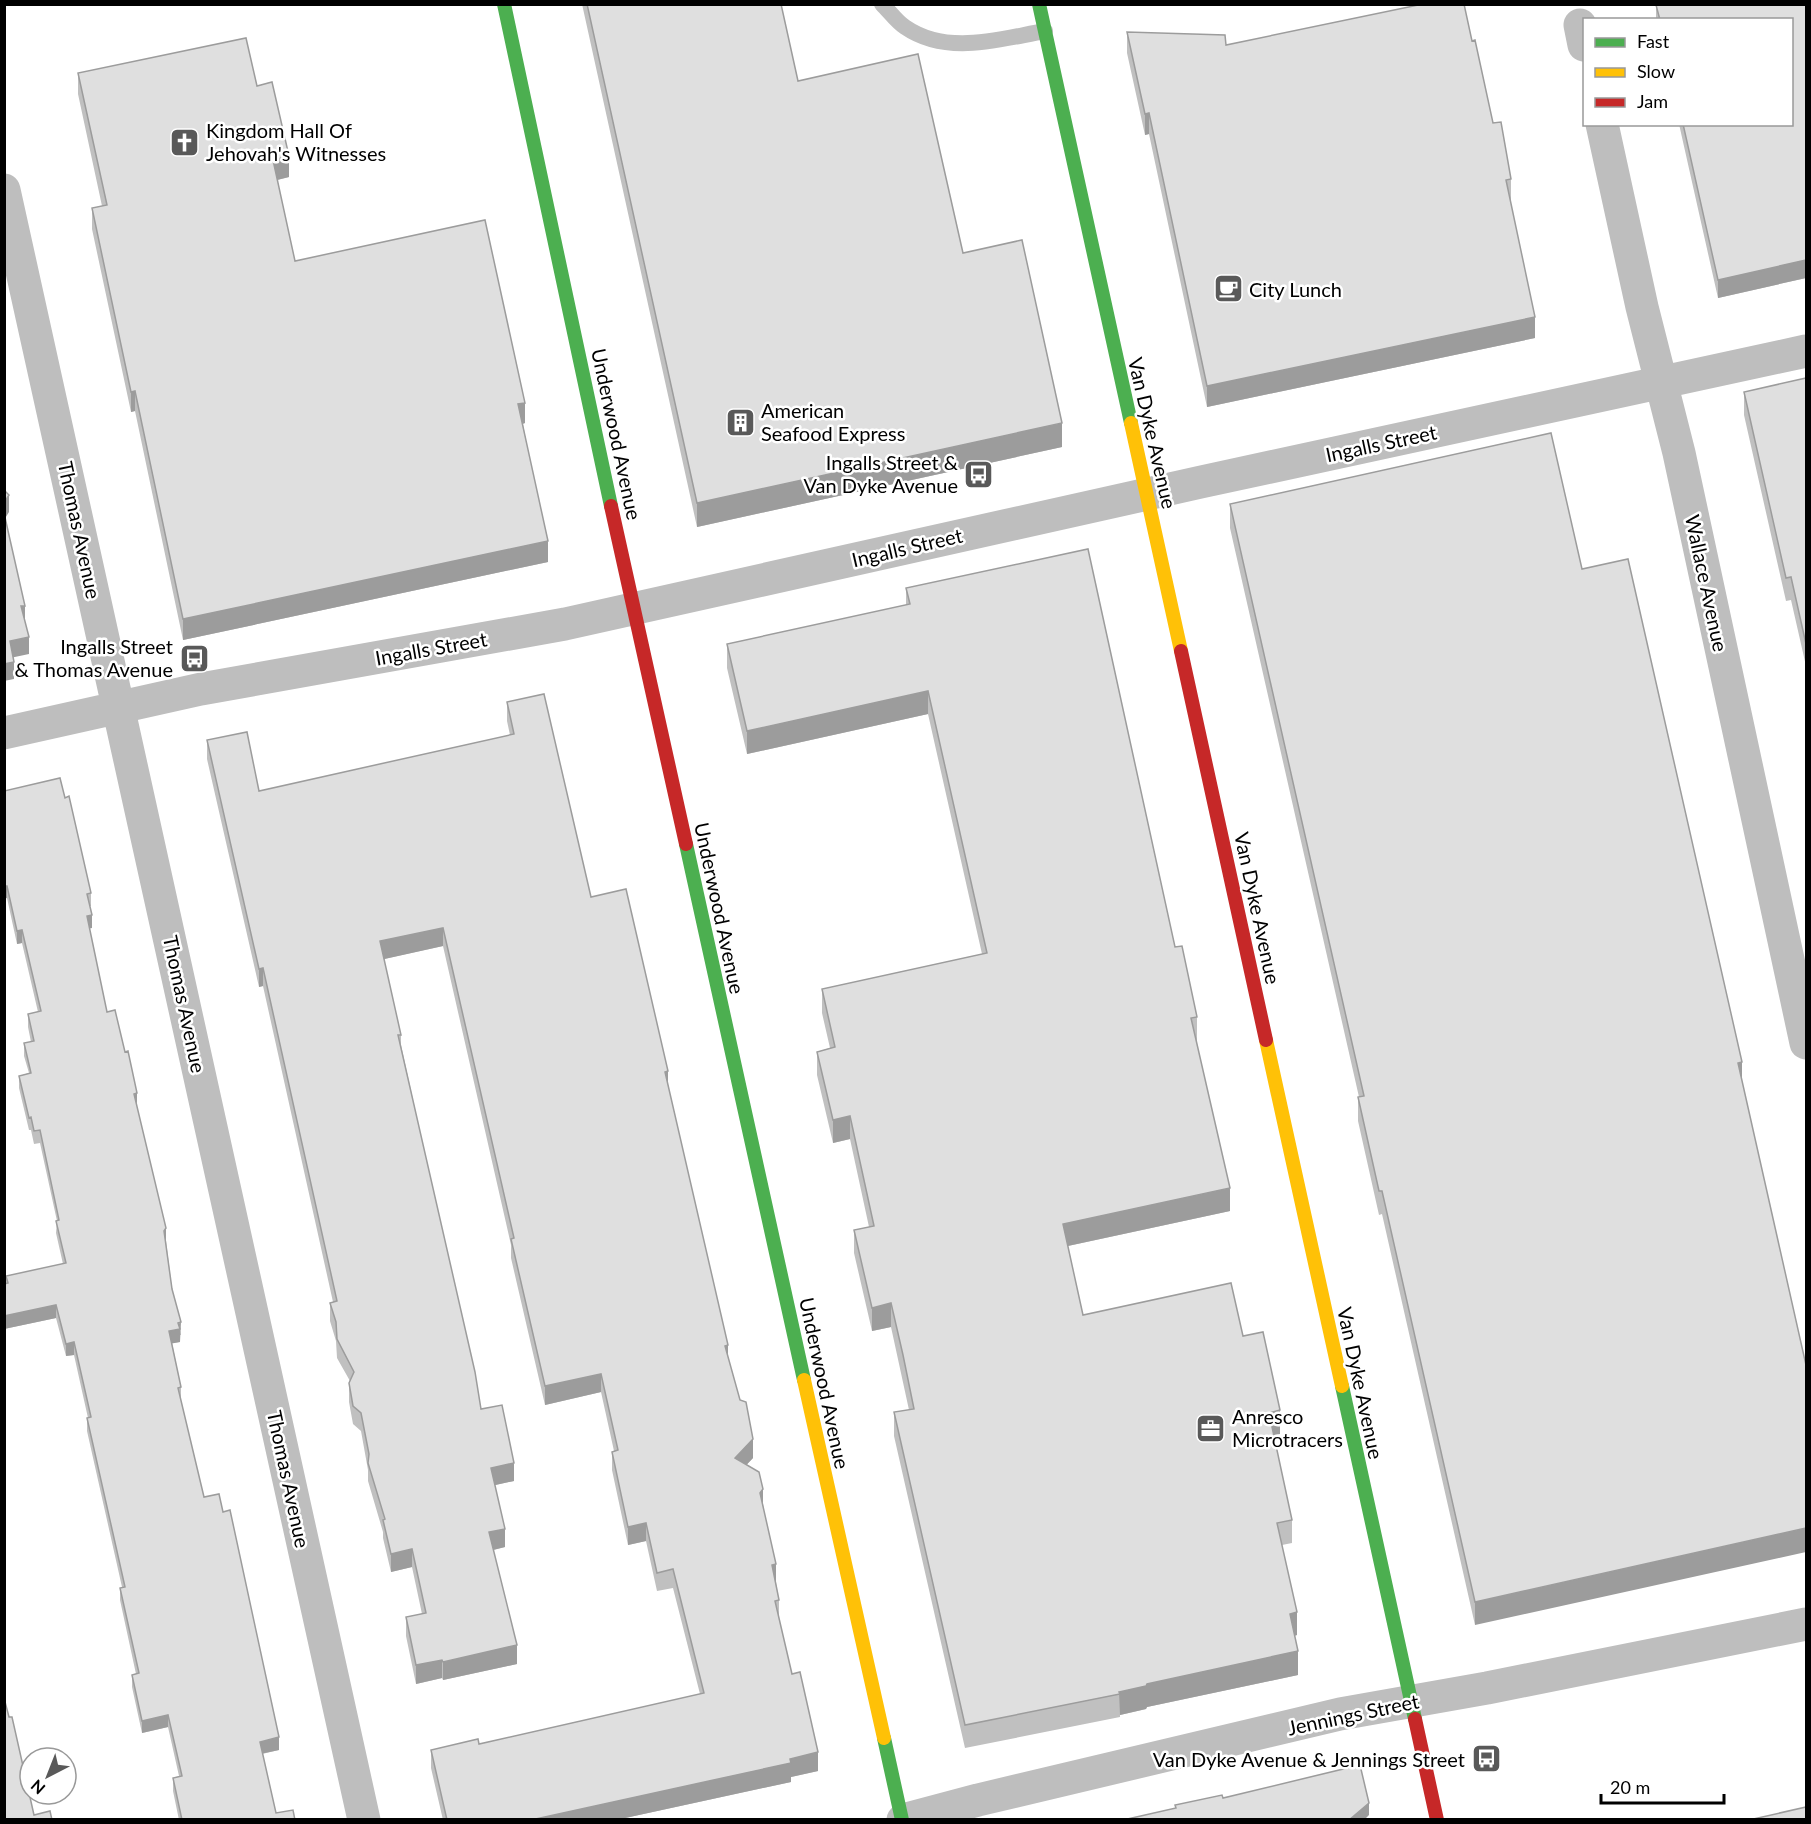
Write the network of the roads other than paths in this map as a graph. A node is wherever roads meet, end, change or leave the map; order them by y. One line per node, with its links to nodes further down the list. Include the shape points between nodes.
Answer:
1 (504, 4): 10 (street, Underwood Avenue)
2 (882, 4): 4 (lane, via 903,26 946,44)
3 (1039, 4): 4 (street, Van Dyke Avenue)
4 (1045, 31): 9 (street, Van Dyke Avenue)
5 (1602, 126): 8 (street, Wallace Avenue)
6 (4, 190): 11 (street, Thomas Avenue)
7 (1806, 351): 8 (street, Ingalls Street)
8 (1661, 383): 9 (street, Ingalls Street); 13 (street, Wallace Avenue)
9 (1147, 494): 10 (street, Ingalls Street); 15 (street, Van Dyke Avenue)
10 (633, 608): 11 (street, Ingalls Street); 17 (street, Underwood Avenue)
11 (119, 708): 12 (street, Ingalls Street); 16 (street, Thomas Avenue)
12 (4, 733)
13 (1806, 1043)
14 (1806, 1624): 15 (street, Jennings Street)
15 (1410, 1702): 17 (street, Jennings Street, via 1340,1714); 18 (street, Van Dyke Avenue)
16 (364, 1820)
17 (902, 1820)
18 (1437, 1820)

